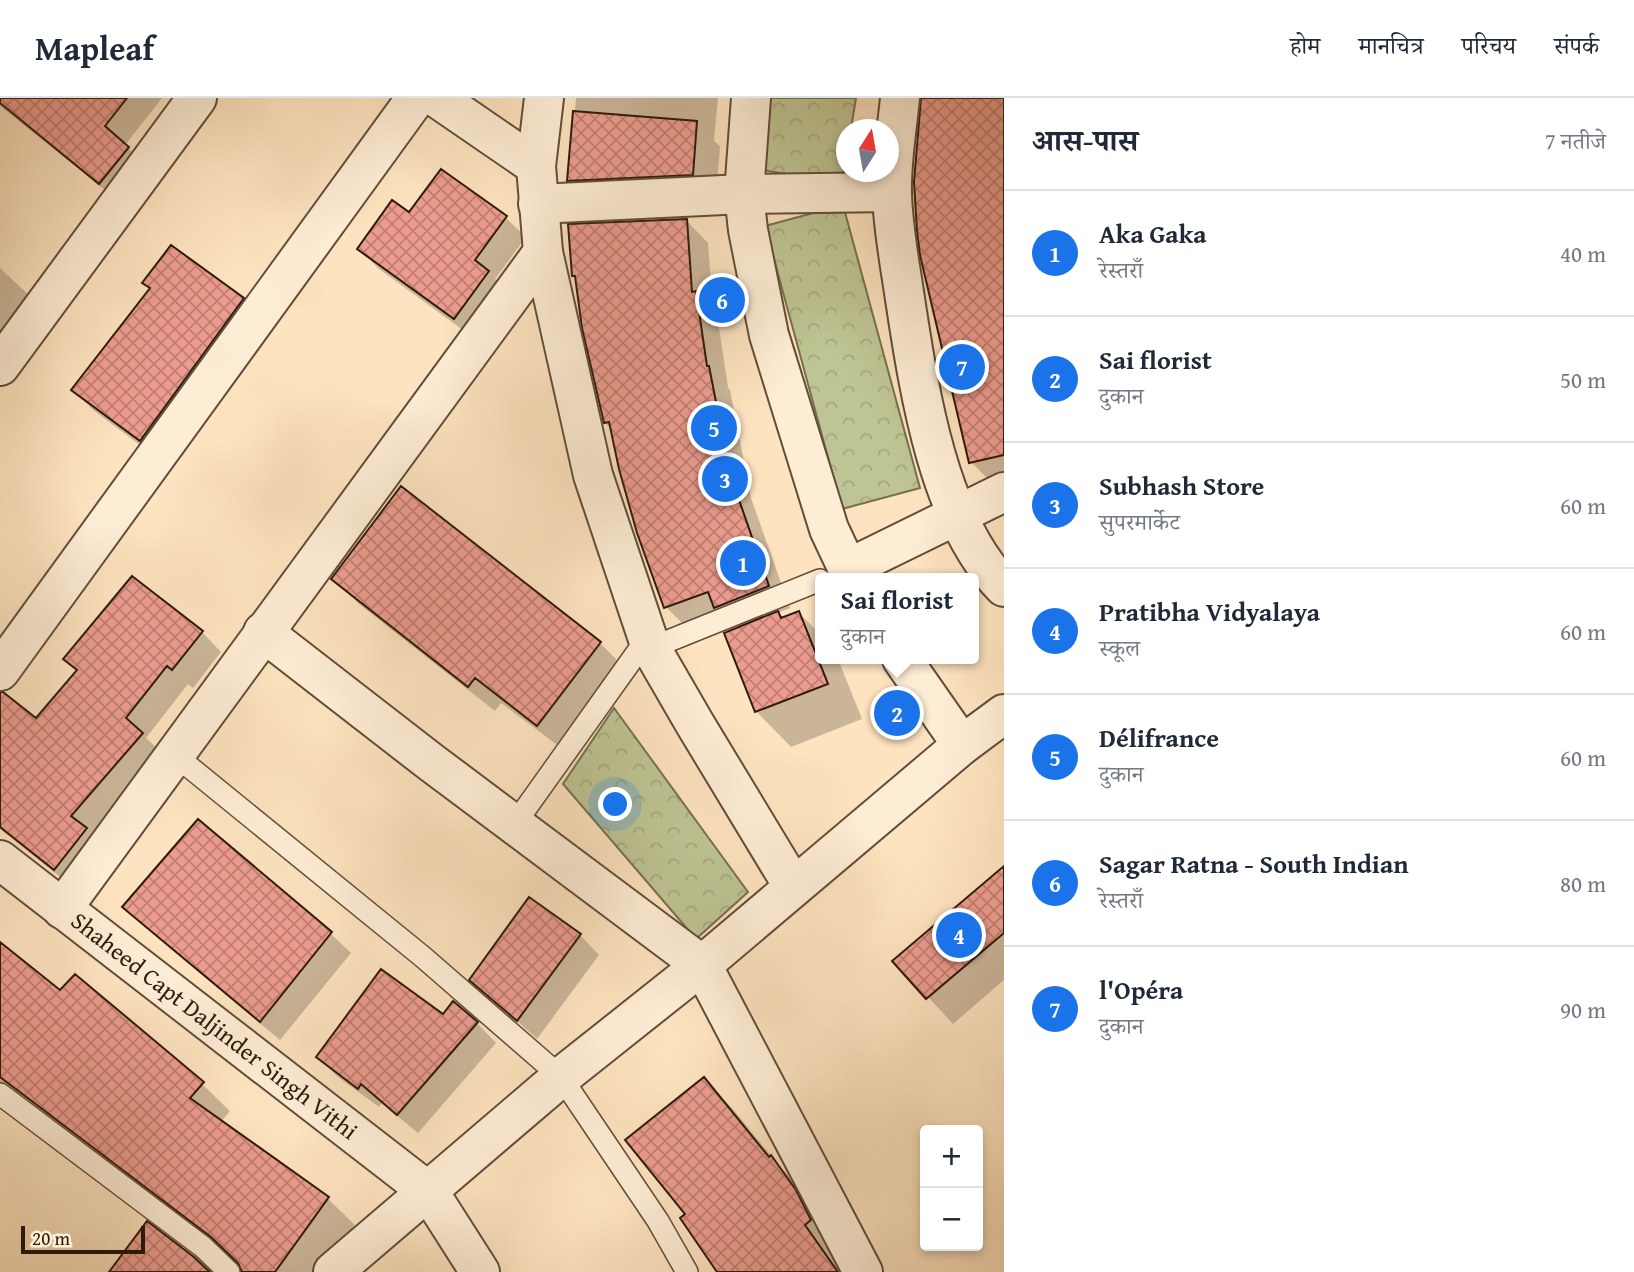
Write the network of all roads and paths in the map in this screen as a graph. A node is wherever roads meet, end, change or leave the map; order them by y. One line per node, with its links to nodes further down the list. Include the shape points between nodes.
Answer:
1 (197, 98): 12 (street)
2 (416, 98): 22 (street)
3 (437, 98): 7 (street)
4 (544, 98): 7 (street)
5 (751, 98): 9 (street)
6 (900, 98): 8 (street)
7 (536, 166): 10 (street)
8 (892, 192): 9 (street); 14 (street, via 913,352 932,440)
9 (744, 194): 10 (street); 15 (street, via 769,335 829,528)
10 (538, 204): 11 (street)
11 (543, 252): 19 (street); 20 (street, via 593,475)
12 (0, 366)
13 (1004, 492): 14 (street)
14 (957, 516): 16 (street); 18 (street, via 975,551)
15 (836, 573)
16 (842, 573)
17 (815, 584): 20 (lane)
18 (1004, 587)
19 (263, 632): 25 (street); 26 (street)
20 (649, 643): 26 (lane); 28 (street)
21 (905, 664): 24 (street)
22 (0, 671)
23 (1004, 714): 24 (street)
24 (962, 745): 28 (street)
25 (176, 757): 29 (street); 31 (lane, via 423,957)
26 (514, 825): 30 (street)
27 (0, 860): 29 (street, Shaheed Capt Daljinder Singh Vithi)
28 (793, 886): 30 (street)
29 (62, 909): 33 (street, Shaheed Capt Daljinder Singh Vithi)
30 (702, 965): 31 (street); 38 (street)
31 (561, 1077): 33 (street); 37 (lane)
32 (0, 1094): 34 (lane, via 203,1247)
33 (429, 1192): 35 (street); 36 (street, Shaheed Capt Daljinder Singh Vithi)
34 (229, 1272)
35 (333, 1272)
36 (480, 1272)
37 (687, 1272)
38 (863, 1272)

